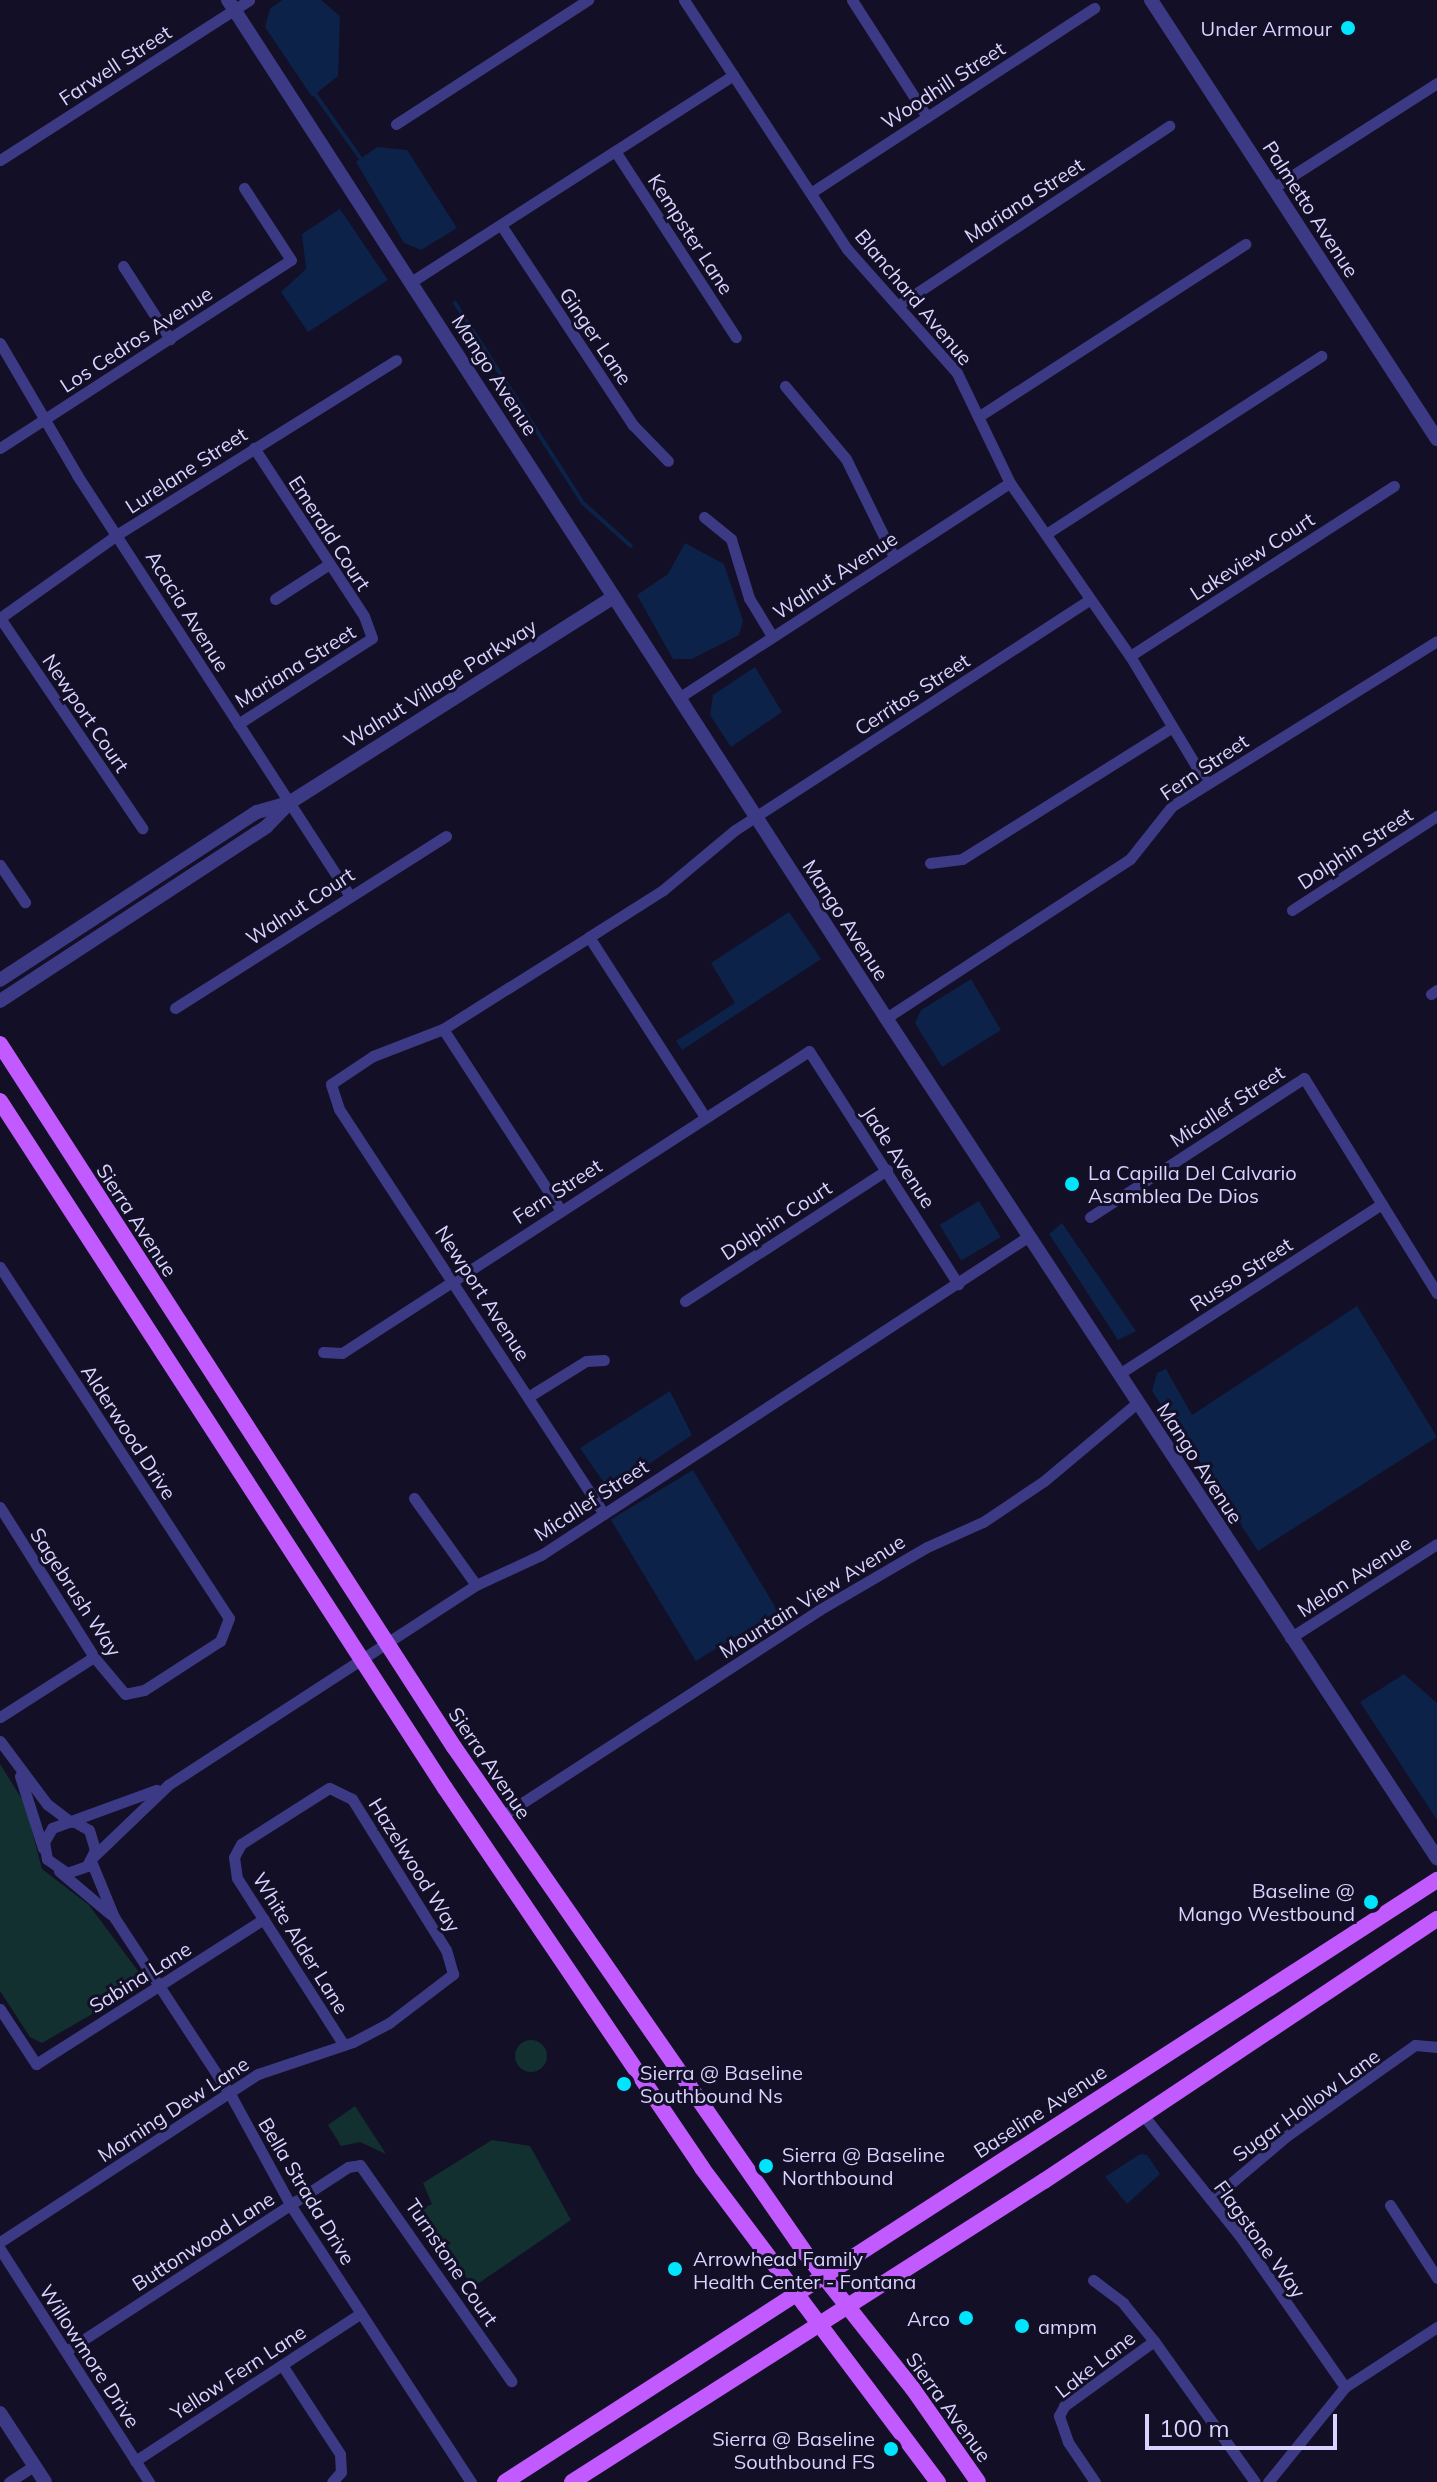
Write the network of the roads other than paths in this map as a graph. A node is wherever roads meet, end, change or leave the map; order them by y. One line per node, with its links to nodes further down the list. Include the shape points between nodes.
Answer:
1 (249, 0): 6 (street, Farwell Street)
2 (588, 0): 11 (street)
3 (684, 0): 8 (street, Blanchard Avenue)
4 (853, 0): 10 (street)
5 (1151, 0): 16 (street, Palmetto Avenue)
6 (232, 5): 14 (street, Farwell Street); 21 (street, Mango Avenue)
7 (1094, 8): 10 (street, Woodhill Street)
8 (733, 75): 13 (street); 17 (street, Blanchard Avenue)
9 (1437, 83): 16 (street)
10 (927, 117): 17 (street, Woodhill Street)
11 (396, 124)
12 (1169, 126): 22 (street, Mariana Street)
13 (615, 151): 18 (street); 23 (street, Kempster Lane)
14 (0, 160)
15 (244, 188): 24 (street, Los Cedros Avenue, via 291,260)
16 (1273, 188): 31 (street, Palmetto Avenue)
17 (812, 192): 22 (street, Blanchard Avenue, via 859,266)
18 (501, 225): 21 (street); 34 (street, Ginger Lane, via 633,425)
19 (1245, 244): 29 (street)
20 (123, 266): 24 (street)
21 (411, 282): 42 (street, Mango Avenue)
22 (900, 304): 29 (street, Blanchard Avenue, via 957,373)
23 (736, 337)
24 (170, 339): 30 (street, Los Cedros Avenue)
25 (0, 343): 30 (street, Acacia Avenue)
26 (1321, 356): 39 (street)
27 (396, 360): 33 (street, Lurelane Street)
28 (785, 386): 40 (street, via 846,459)
29 (981, 415): 35 (street, Blanchard Avenue)
30 (48, 418): 32 (street, Los Cedros Avenue); 38 (street, Acacia Avenue, via 77,475)
31 (1437, 439)
32 (0, 448)
33 (254, 448): 38 (street, Lurelane Street); 41 (street, Emerald Court)
34 (668, 461)
35 (1010, 483): 39 (street, Blanchard Avenue); 40 (street, Walnut Avenue)
36 (1394, 486): 49 (street, Lakeview Court)
37 (704, 517): 46 (street, via 731,539 749,598)
38 (118, 534): 45 (street, Lurelane Street); 51 (street, Acacia Avenue)
39 (1046, 534): 44 (street, Blanchard Avenue)
40 (894, 557): 46 (street, Walnut Avenue)
41 (328, 565): 43 (street); 47 (street, Emerald Court, via 364,616)
42 (613, 597): 50 (street, Mango Avenue); 54 (street, Walnut Village Parkway)
43 (275, 599)
44 (1088, 601): 49 (street, Blanchard Avenue); 55 (street, Cerritos Street)
45 (0, 618): 57 (street, Newport Court)
46 (772, 636): 50 (street, Walnut Avenue)
47 (372, 638): 51 (street, Mariana Street)
48 (1437, 641): 53 (street, Fern Street)
49 (1130, 656): 52 (street, Blanchard Avenue)
50 (680, 697): 55 (street, Mango Avenue)
51 (238, 724): 54 (street, Acacia Avenue)
52 (1171, 728): 53 (street, Blanchard Avenue); 59 (street, via 962,859)
53 (1207, 784): 68 (street, Fern Street, via 1165,813 1130,859)
54 (289, 803): 61 (street, Acacia Avenue); 65 (street, Walnut Village Parkway, via 257,812); 66 (street, Walnut Village Parkway, via 267,826)
55 (756, 816): 64 (street, Cerritos Street, via 663,890); 68 (street, Mango Avenue)
56 (1437, 816): 63 (street, Dolphin Street)
57 (142, 828)
58 (446, 836): 61 (street, Walnut Court)
59 (930, 863)
60 (0, 865): 62 (street)
61 (350, 896): 67 (street, Walnut Court)
62 (25, 902)
63 (1292, 910)
64 (589, 937): 69 (street, Cerritos Street); 73 (street)
65 (0, 980)
66 (0, 1001)
67 (175, 1008)
68 (886, 1018): 78 (street, Mango Avenue)
69 (443, 1029): 76 (street); 80 (street, Newport Avenue, via 373,1056 337,1077 331,1092)
70 (0, 1044): 95 (main road, Sierra Avenue)
71 (809, 1051): 73 (street, Fern Street); 74 (street, Jade Avenue)
72 (0, 1101): 97 (main road)
73 (705, 1117): 76 (street, Fern Street)
74 (887, 1170): 81 (street, Jade Avenue); 83 (street, Dolphin Court)
75 (1382, 1204): 77 (street, Micallef Street, via 1304,1078); 82 (street); 86 (street, Russo Street)
76 (561, 1211): 80 (street, Fern Street)
77 (1090, 1217)
78 (1029, 1236): 81 (street, Micallef Street); 86 (street, Mango Avenue)
79 (0, 1267): 98 (street, Alderwood Drive, via 229,1618 220,1641 144,1690)
80 (453, 1280): 84 (street, Fern Street, via 342,1353); 87 (street, Newport Avenue)
81 (958, 1284): 91 (street, Micallef Street)
82 (1437, 1293)
83 (685, 1301)
84 (323, 1352)
85 (604, 1360): 87 (street, via 586,1361)
86 (1119, 1374): 88 (street, Mango Avenue)
87 (528, 1397): 91 (street, Newport Avenue)
88 (1137, 1403): 94 (street, Mango Avenue); 103 (street, Mountain View Avenue, via 1001,1510 819,1610)
89 (414, 1498): 93 (street)
90 (0, 1507): 96 (street, Sagebrush Way)
91 (604, 1514): 93 (street, Micallef Street, via 541,1555)
92 (1437, 1544): 94 (street, Melon Avenue)
93 (476, 1585): 95 (street, Micallef Street)
94 (1290, 1638): 108 (street, Mango Avenue)
95 (386, 1643): 97 (street, Micallef Street); 103 (main road, Sierra Avenue)
96 (94, 1657): 98 (street, Sagebrush Way); 99 (street)
97 (362, 1660): 102 (street, Micallef Street); 130 (main road, via 702,2168)
98 (125, 1694)
99 (0, 1717)
100 (0, 1741): 101 (street)
101 (16, 1765): 104 (street, via 47,1804); 105 (street)
102 (168, 1785): 104 (street, Micallef Street); 107 (street, Micallef Street)
103 (502, 1816): 127 (main road, Sierra Avenue)
104 (73, 1822): 105 (street, via 52,1828); 107 (street, via 93,1836)
105 (44, 1851): 109 (street)
106 (234, 1857): 112 (street, White Alder Lane, via 237,1878); 114 (street, Hazelwood Way, via 241,1844 329,1788 352,1799 446,1950)
107 (92, 1858): 109 (street, via 81,1870); 111 (street, Bella Strada Drive)
108 (1437, 1858)
109 (59, 1871): 111 (street, Bella Strada Drive)
110 (1437, 1880): 127 (main road, Baseline Avenue)
111 (114, 1917): 115 (street, Bella Strada Drive)
112 (264, 1919): 115 (street, Sabina Lane); 117 (street, White Alder Lane)
113 (1437, 1919): 120 (main road)
114 (453, 1974): 117 (street, Morning Dew Lane, via 389,2023)
115 (158, 1987): 116 (street, Sabina Lane, via 36,2064); 119 (street, Bella Strada Drive)
116 (0, 2009)
117 (344, 2045): 119 (street, Morning Dew Lane, via 258,2074)
118 (1437, 2047): 122 (street, Sugar Hollow Lane, via 1425,2042 1288,2135)
119 (230, 2094): 124 (street, Bella Strada Drive); 125 (street, Morning Dew Lane)
120 (1143, 2115): 122 (street, Flagstone Way); 131 (main road)
121 (360, 2165): 124 (street, Buttonwood Lane); 138 (street, Turnstone Court)
122 (1211, 2200): 139 (street, Flagstone Way)
123 (1390, 2205): 128 (street)
124 (291, 2206): 132 (street, Bella Strada Drive); 136 (street, Buttonwood Lane)
125 (0, 2242)
126 (0, 2249): 136 (street, Willowmore Drive)
127 (823, 2275): 130 (main road, Baseline Avenue); 131 (main road, Sierra Avenue)
128 (1437, 2278)
129 (1093, 2280): 135 (street, via 1123,2303)
130 (794, 2293): 133 (main road); 148 (main road, Baseline Avenue)
131 (847, 2306): 133 (main road); 151 (main road, Sierra Avenue)
132 (361, 2313): 137 (street, Yellow Fern Lane); 147 (street, Bella Strada Drive)
133 (817, 2325): 149 (main road); 150 (main road)
134 (1437, 2327): 139 (street)
135 (1154, 2341): 152 (street, Lake Lane, via 1064,2406 1059,2416 1064,2434); 153 (street)
136 (66, 2351): 141 (street, Willowmore Drive)
137 (282, 2365): 141 (street, Yellow Fern Lane); 146 (street, via 340,2454 341,2472)
138 (511, 2381)
139 (1345, 2387): 154 (street)
140 (0, 2413): 142 (street)
141 (135, 2461): 145 (street, Willowmore Drive)
142 (34, 2466): 143 (street); 144 (street)
143 (9, 2482)
144 (45, 2482)
145 (149, 2482)
146 (332, 2482)
147 (471, 2482)
148 (505, 2482)
149 (572, 2482)
150 (938, 2482)
151 (978, 2482)
152 (1095, 2482)
153 (1255, 2482)
154 (1268, 2482)

